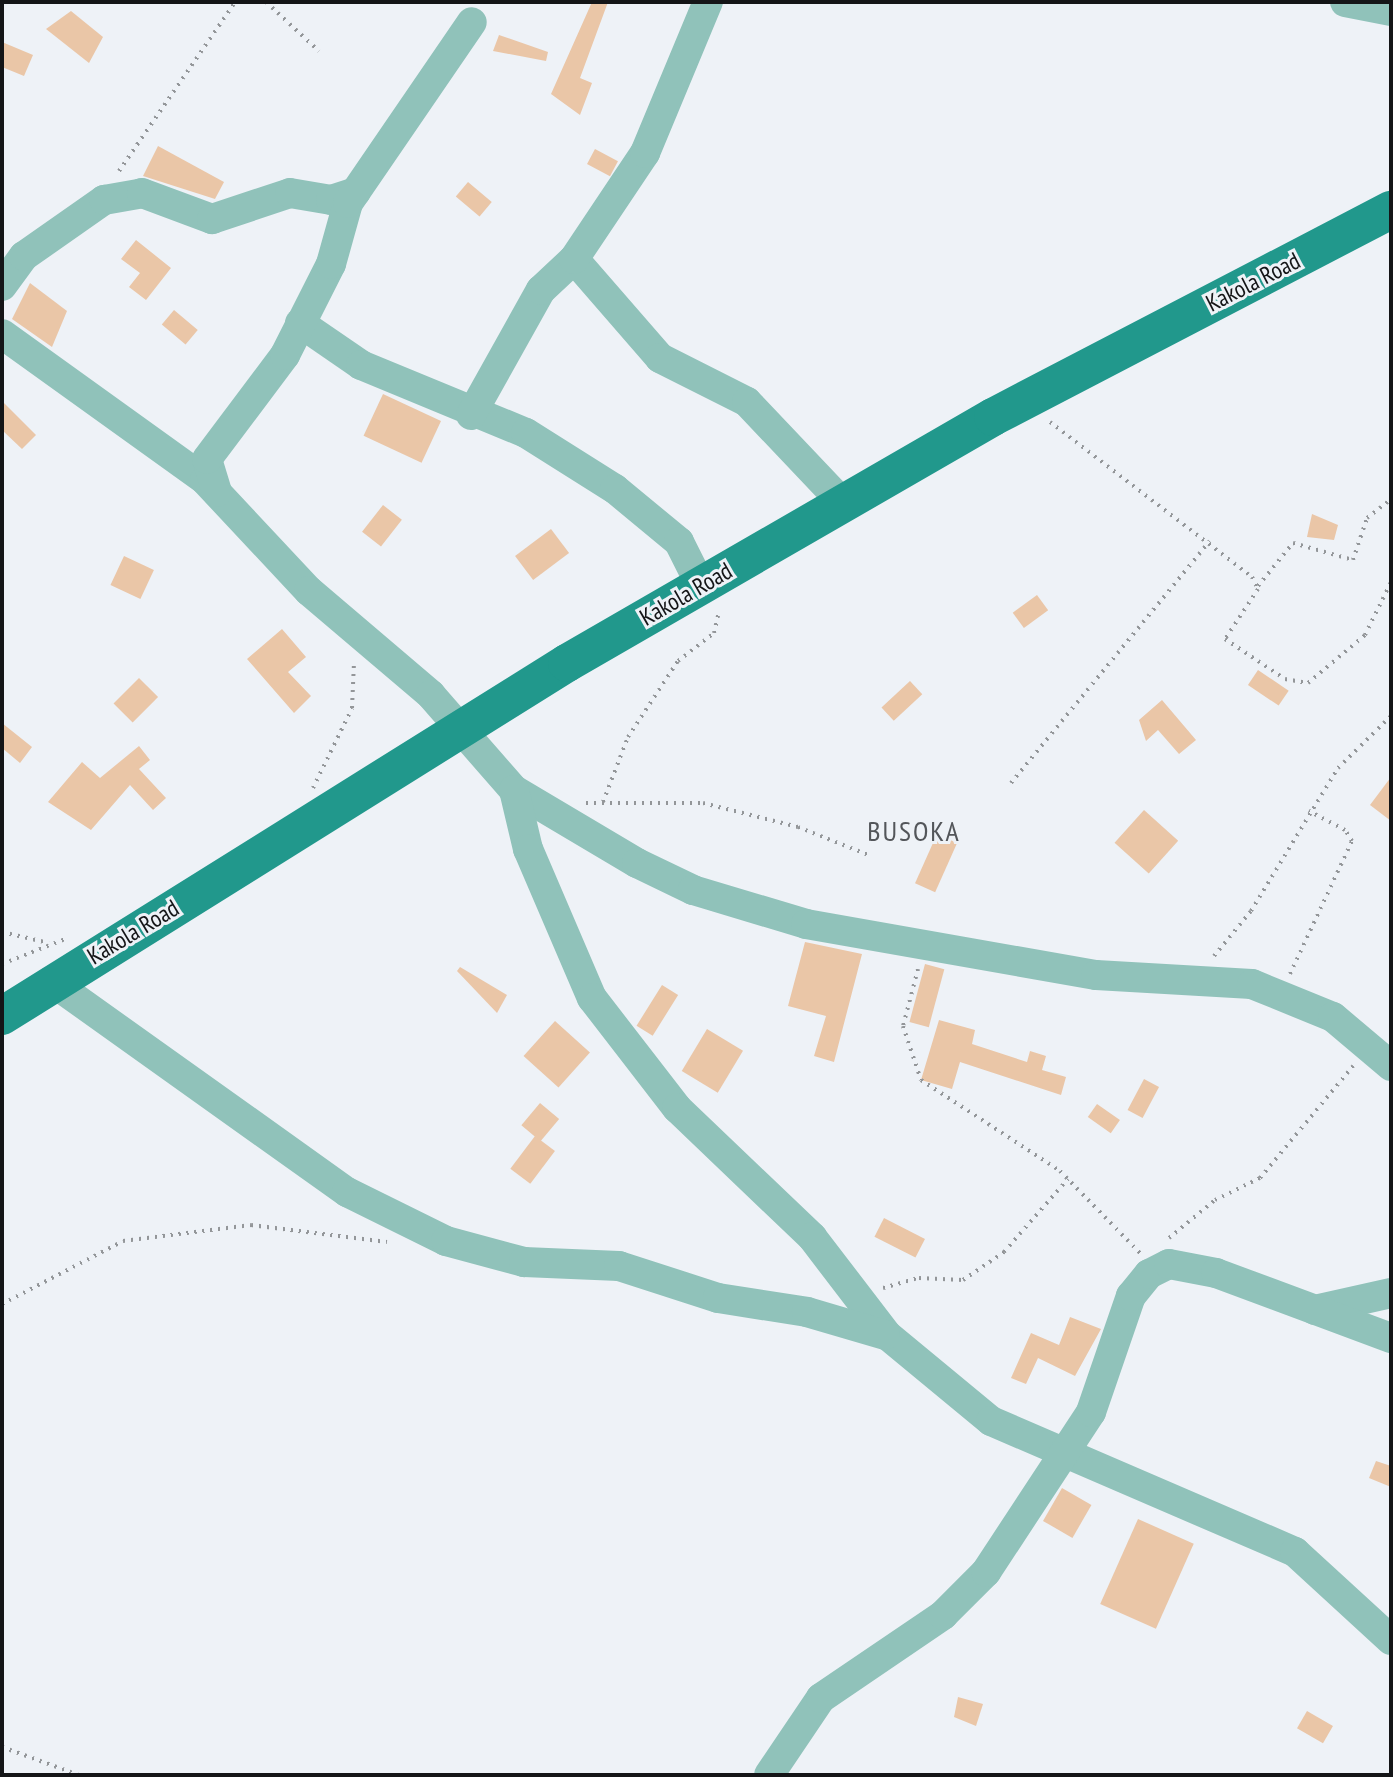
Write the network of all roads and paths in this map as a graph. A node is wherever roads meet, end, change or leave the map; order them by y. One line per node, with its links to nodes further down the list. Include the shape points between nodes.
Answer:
1 (235, 2): 8 (path)
2 (266, 2): 7 (path)
3 (708, 2): 12 (street, via 658,130)
4 (1345, 2): 5 (street)
5 (1391, 11)
6 (472, 22): 9 (street)
7 (319, 51)
8 (113, 179)
9 (356, 192): 11 (street, via 331,200 290,193 212,219 175,202 128,194 104,200); 15 (street)
10 (1391, 210): 17 (main road, Kakola Road)
11 (35, 248): 13 (street); 14 (street)
12 (574, 259): 18 (street, via 541,290); 21 (street, via 660,358 747,402)
13 (2, 263)
14 (2, 286)
15 (300, 323): 18 (street, via 361,365); 19 (street, via 285,355 207,459)
16 (2, 334): 19 (street)
17 (1013, 407): 21 (main road, Kakola Road); 22 (path, via 1052,422)
18 (471, 415): 23 (street, via 526,433 615,489)
19 (217, 492): 26 (street)
20 (1391, 499): 25 (path, via 1367,518 1353,560 1293,543)
21 (843, 503): 23 (main road, Kakola Road)
22 (1210, 541): 25 (path); 29 (path)
23 (715, 577): 28 (main road, Kakola Road); 31 (path, via 714,633 678,661 628,737)
24 (1391, 582): 25 (path, via 1365,635 1303,685 1225,639)
25 (1258, 586)
26 (339, 619): 28 (street, via 431,695); 34 (path, via 357,686)
27 (1391, 716): 33 (path, via 1338,768)
28 (460, 731): 30 (street); 34 (main road, Kakola Road)
29 (1011, 783)
30 (514, 790): 32 (street); 48 (street, via 528,849 592,998 677,1108 812,1237)
31 (603, 802): 32 (path); 35 (path, via 703,803 798,827)
32 (544, 807): 37 (street, via 693,890 806,924)
33 (1309, 811): 39 (path, via 1251,911); 41 (path, via 1345,830 1352,841)
34 (298, 833): 40 (main road, Kakola Road)
35 (871, 856)
36 (2, 932): 38 (path)
37 (928, 940): 39 (street, via 1096,975); 44 (path, via 903,1026 921,1080)
38 (51, 944)
39 (1198, 977): 41 (street)
40 (51, 981): 42 (main road, Kakola Road); 52 (street, via 347,1192 446,1241 524,1262 619,1266 718,1298 807,1312)
41 (1281, 994): 43 (street, via 1333,1017)
42 (2, 1016)
43 (1386, 1061): 46 (path, via 1260,1178 1215,1200)
44 (1068, 1179): 48 (path, via 1013,1243 963,1280 919,1278); 49 (path, via 1147,1261)
45 (403, 1243): 50 (path, via 251,1225 123,1241)
46 (1162, 1245)
47 (1391, 1293): 51 (street)
48 (851, 1296): 52 (street)
49 (1131, 1296): 51 (street, via 1149,1274 1180,1265); 54 (street, via 1091,1412)
50 (2, 1304)
51 (1315, 1310): 53 (street)
52 (887, 1335): 54 (street, via 991,1421)
53 (1391, 1338)
54 (1065, 1458): 55 (street, via 1295,1552); 57 (street, via 964,1599 821,1698)
55 (1391, 1640)
56 (2, 1747): 58 (path)
57 (774, 1772)
58 (79, 1775)

